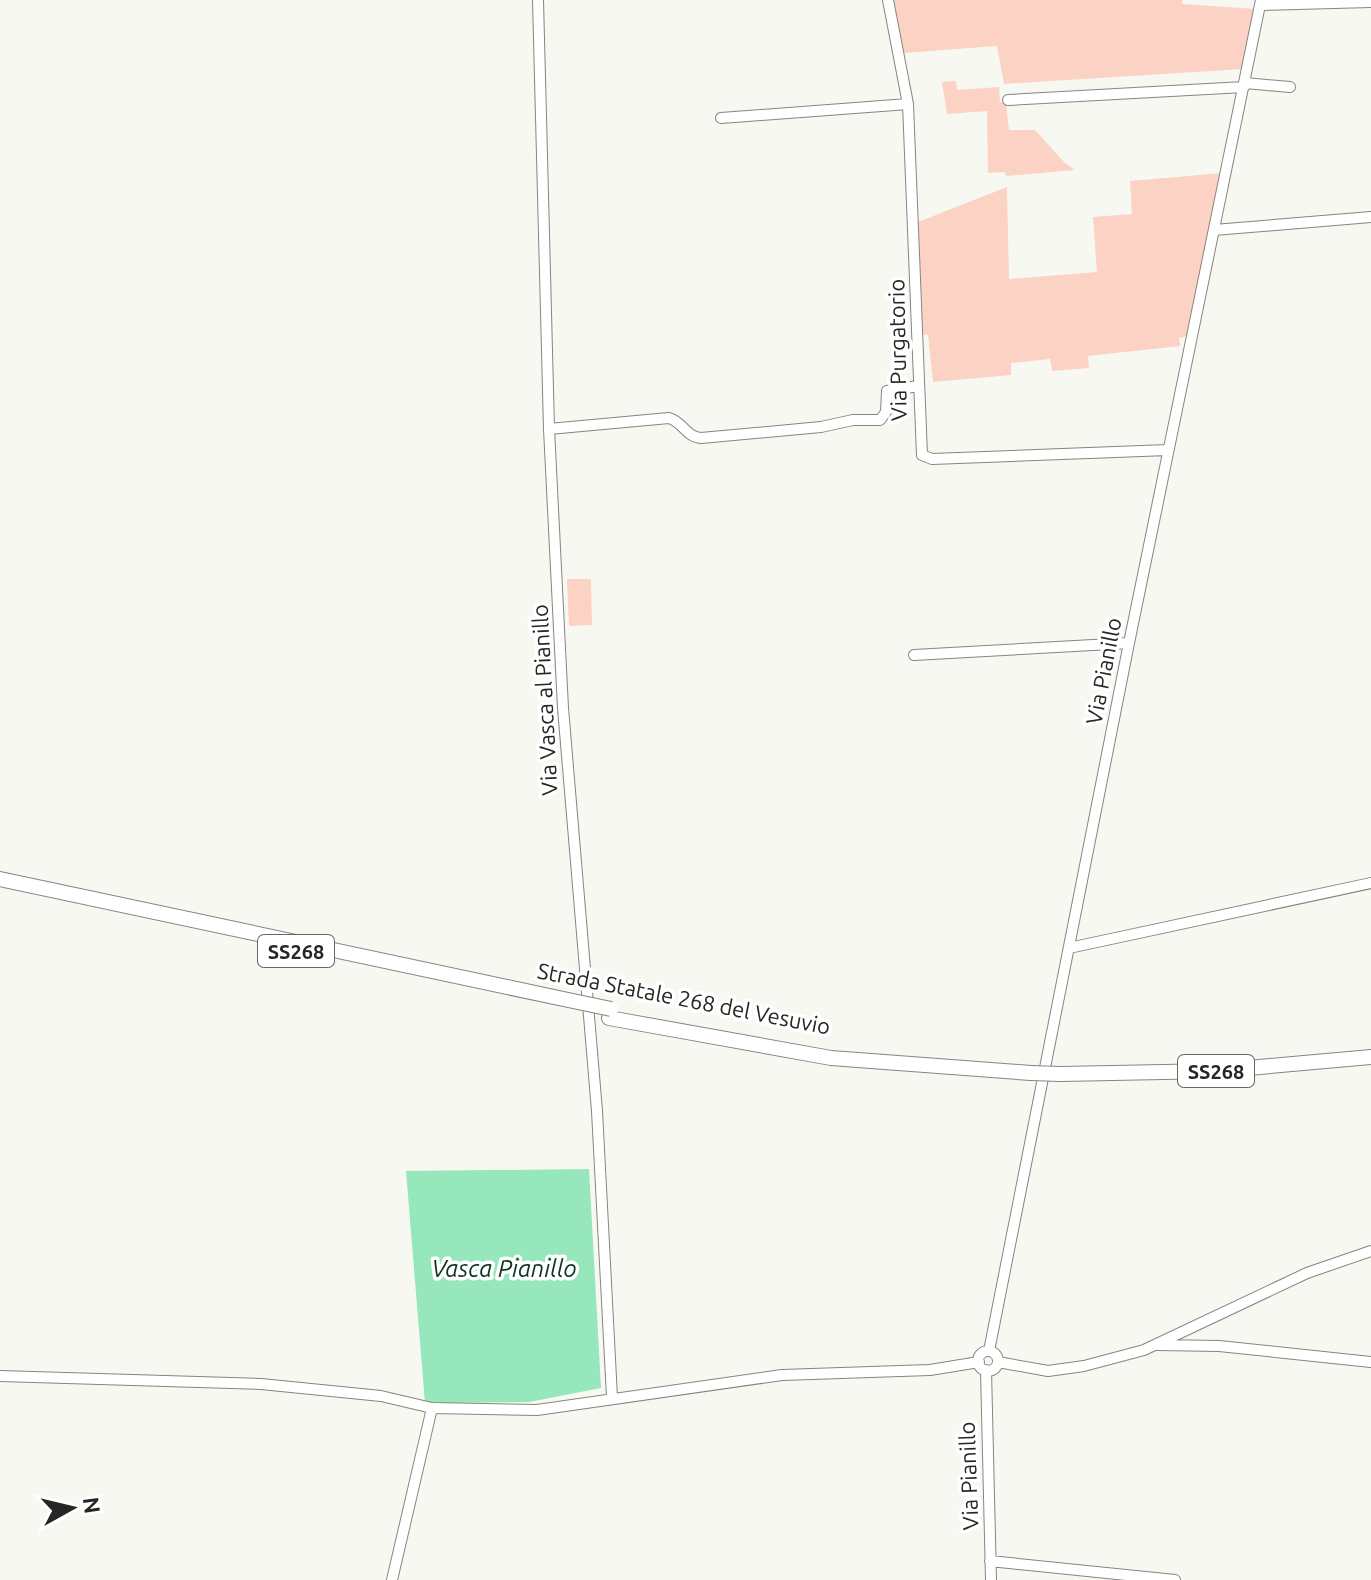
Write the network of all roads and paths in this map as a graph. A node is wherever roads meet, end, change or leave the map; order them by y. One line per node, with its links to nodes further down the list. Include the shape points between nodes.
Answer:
1 (538, 0): 13 (street, Via Vasca al Pianillo)
2 (888, 0): 8 (street, Via Purgatorio)
3 (1261, 2): 4 (street); 5 (street, Via Pianillo)
4 (1371, 2)
5 (1244, 85): 6 (street); 7 (street); 11 (street, Via Pianillo)
6 (1290, 87)
7 (1008, 100)
8 (908, 104): 9 (street); 12 (street, Via Purgatorio)
9 (721, 118)
10 (1371, 217): 11 (street)
11 (1214, 230): 14 (street, Via Pianillo)
12 (918, 386): 13 (street, via 887,391 880,420 821,427 701,438 690,436 669,418); 14 (street, Via Purgatorio, via 920,447 922,455 932,459)
13 (549, 429): 32 (street, Via Vasca al Pianillo, via 563,708 597,1111)
14 (1168, 450): 15 (street, Via Pianillo)
15 (1129, 643): 16 (street); 21 (street, Via Pianillo)
16 (914, 655)
17 (0, 879): 20 (highway, Strada Statale 268 del Vesuvio / SS268)
18 (1371, 883): 21 (street)
19 (0, 888): 20 (highway, Strada Statale 268 del Vesuvio / SS268)
20 (26, 889): 24 (highway, Strada Statale 268 del Vesuvio / SS268, via 831,1058)
21 (1069, 948): 27 (street, Via Pianillo)
22 (1371, 1047): 24 (highway, Strada Statale 268 del Vesuvio / SS268)
23 (1371, 1057): 24 (highway, Strada Statale 268 del Vesuvio / SS268, via 1215,1071)
24 (1061, 1069)
25 (1371, 1251): 26 (street, via 1307,1273)
26 (1155, 1345): 28 (street, via 1048,1371); 29 (street, via 1219,1346)
27 (989, 1351): 28 (street); 30 (street, via 981,1354)
28 (998, 1362): 30 (street, via 995,1368)
29 (1371, 1362)
30 (982, 1366): 32 (street, via 782,1375); 34 (street, Via Pianillo)
31 (0, 1376): 33 (street, via 261,1384 381,1396)
32 (612, 1397): 33 (street, via 537,1410)
33 (432, 1408): 35 (street)
34 (990, 1561): 36 (street, Via Pianillo); 37 (street)
35 (392, 1580)
36 (991, 1580)
37 (1175, 1580)

